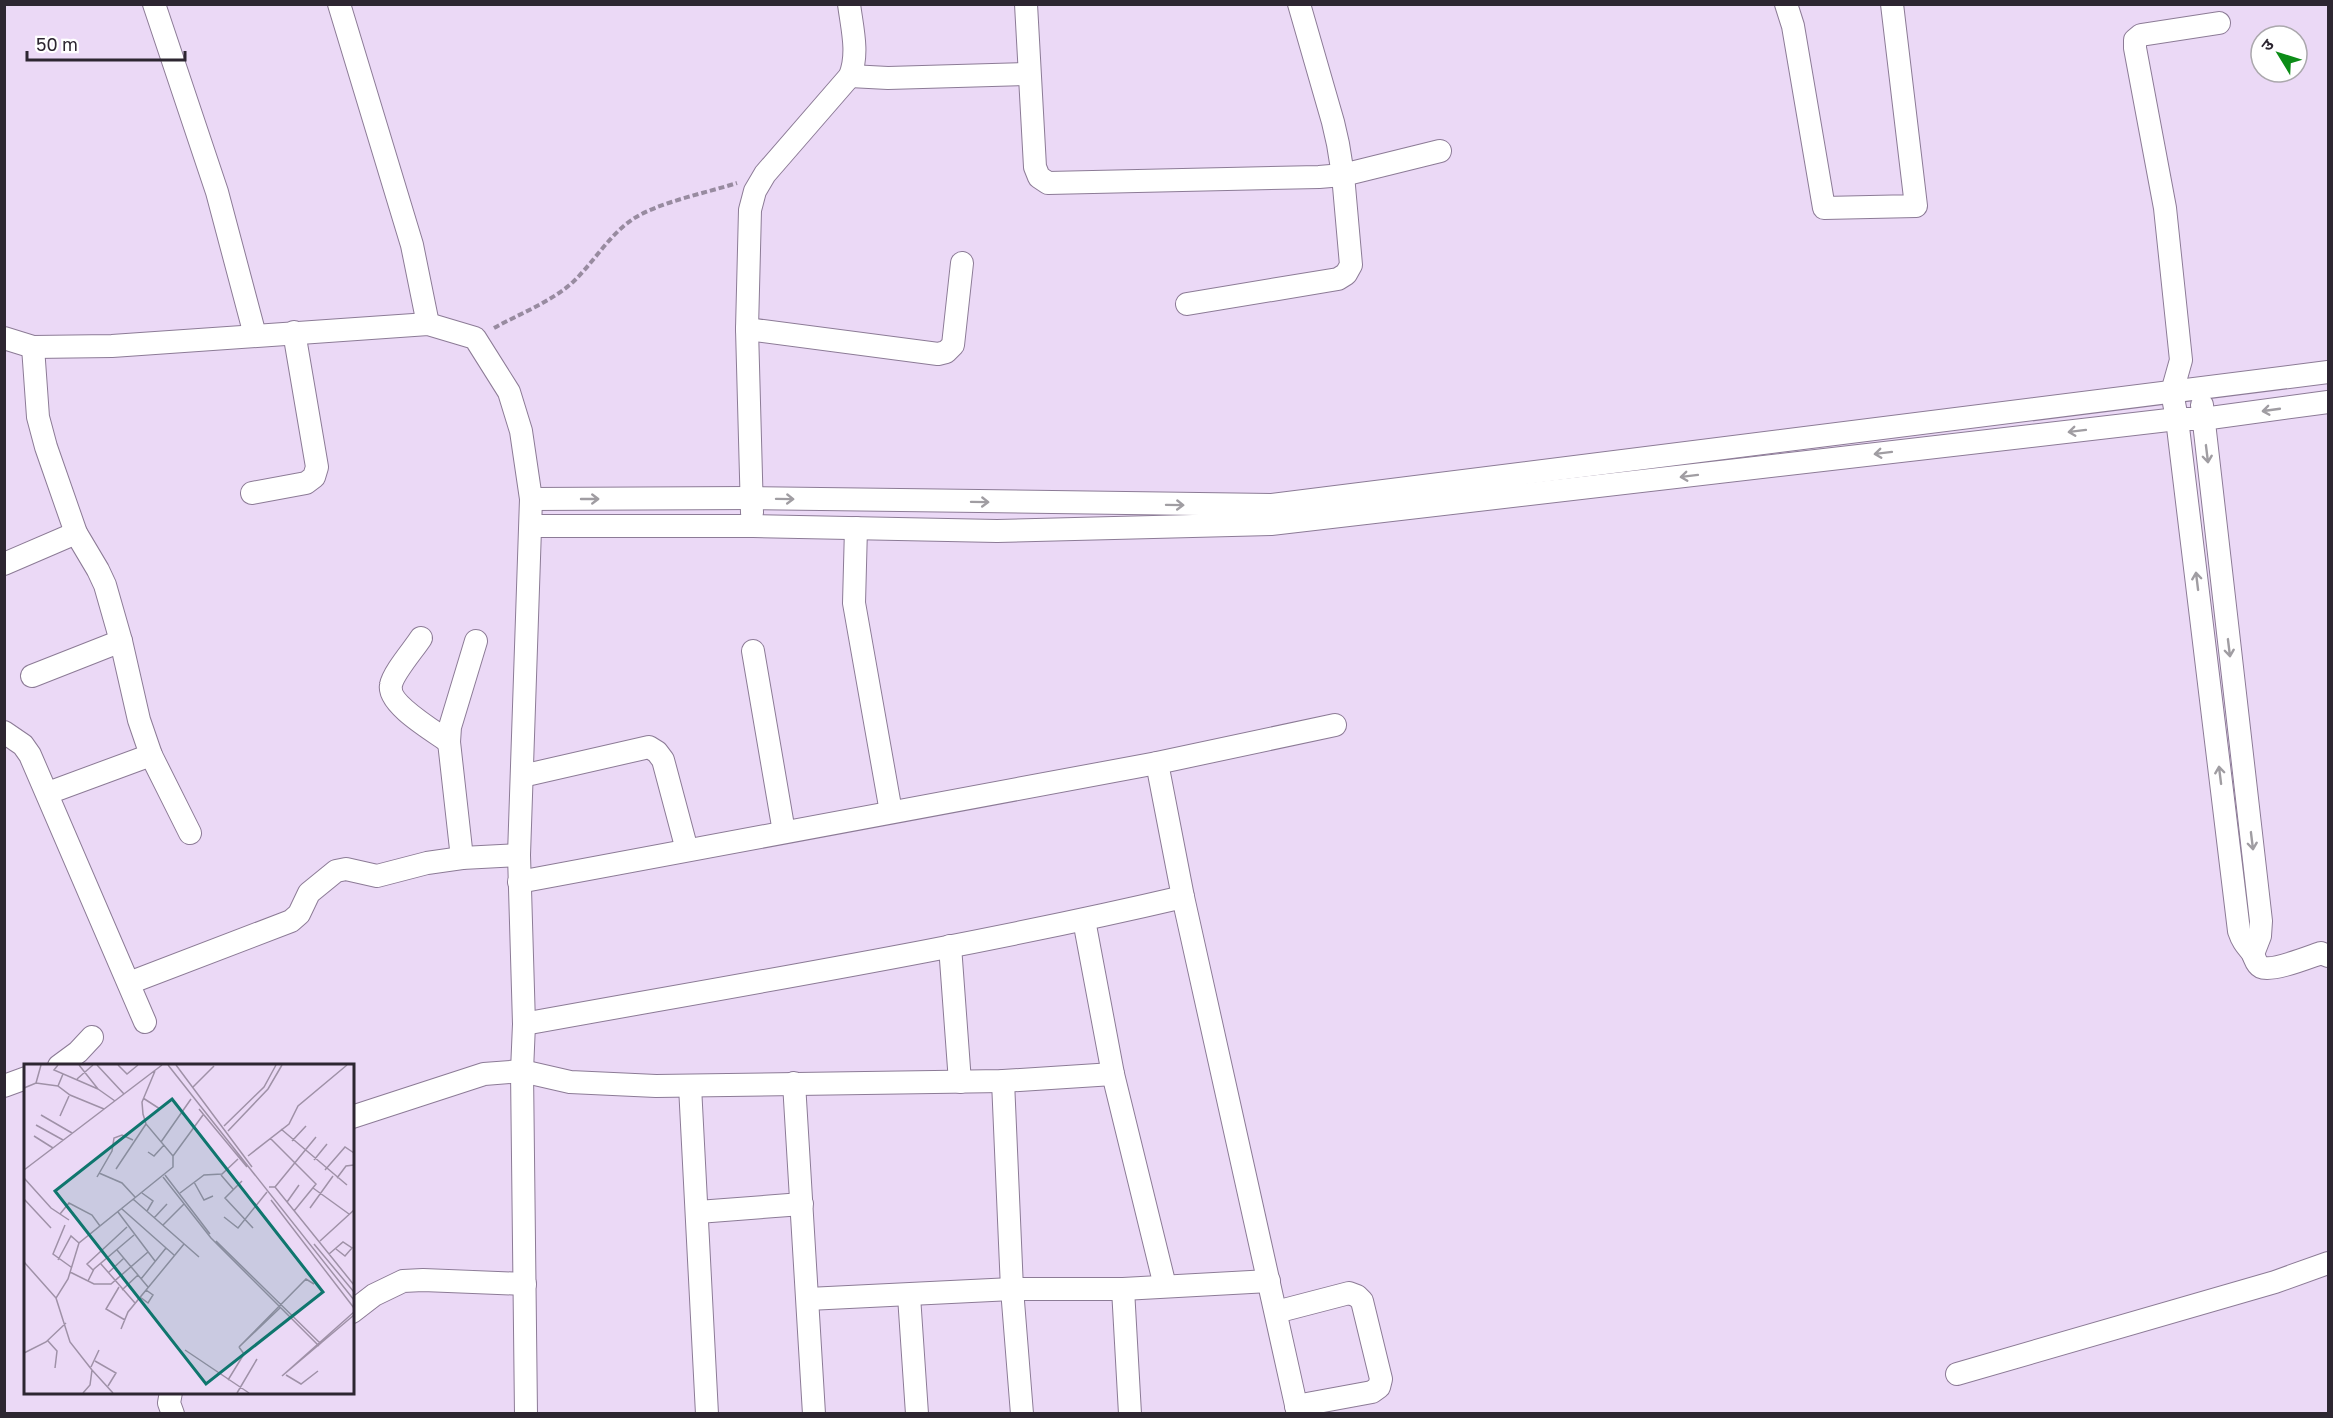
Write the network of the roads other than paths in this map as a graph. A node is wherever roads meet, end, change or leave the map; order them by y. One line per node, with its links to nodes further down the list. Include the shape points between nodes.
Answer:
1 (154, 4): 18 (street, via 217,192)
2 (339, 4): 15 (street, via 412,245)
3 (849, 4): 10 (street, via 855,52)
4 (1026, 4): 9 (street)
5 (1299, 4): 12 (street, via 1333,122)
6 (1786, 4): 7 (street, via 1824,208 1916,206)
7 (1892, 4)
8 (2219, 23): 21 (street, via 2141,34 2135,40 2165,208)
9 (1029, 74): 10 (street); 12 (street, via 1035,167 1039,177 1048,183)
10 (850, 76): 16 (street, via 765,174 755,191 750,210)
11 (1440, 151): 12 (street)
12 (1343, 175): 14 (street, via 1351,255 1346,274 1338,279)
13 (962, 263): 16 (street, via 953,345 946,352)
14 (1187, 304)
15 (428, 324): 17 (street); 30 (street, via 474,338 509,392 521,431)
16 (747, 328): 29 (street)
17 (294, 332): 18 (street); 28 (street, via 317,467 314,477 306,483)
18 (255, 335): 20 (street, via 112,346)
19 (4, 338): 20 (street)
20 (33, 347): 34 (street, via 38,417)
21 (2181, 360): 23 (street); 24 (street)
22 (2328, 372): 23 (street)
23 (2200, 388): 24 (street); 27 (street)
24 (2172, 392): 26 (street); 29 (street, one-way to 24, via 1272,505)
25 (2328, 402): 27 (street, one-way to 27)
26 (2177, 419): 27 (street); 33 (street, one-way to 33, via 1271,524 997,531); 58 (street, one-way to 26, via 2239,931)
27 (2203, 419): 58 (street, one-way to 58, via 2261,921)
28 (252, 493)
29 (752, 498): 30 (street, one-way to 29); 32 (street)
30 (531, 499): 31 (street)
31 (531, 526): 32 (street); 46 (street)
32 (753, 526): 33 (street)
33 (856, 528): 48 (street, via 856,615)
34 (76, 533): 35 (street); 37 (street, via 102,577)
35 (4, 564)
36 (422, 638): 43 (street, via 391,683 391,692 396,703)
37 (121, 641): 40 (street); 44 (street)
38 (476, 641): 43 (street)
39 (753, 651): 49 (street)
40 (32, 676)
41 (1335, 725): 45 (street)
42 (4, 732): 47 (street, via 26,750)
43 (449, 742): 53 (street)
44 (151, 755): 47 (street); 50 (street)
45 (1157, 763): 48 (street); 55 (street)
46 (522, 776): 51 (street, via 649,747 663,760); 52 (street)
47 (48, 793): 60 (street)
48 (891, 812): 49 (street)
49 (784, 831): 51 (street)
50 (190, 833)
51 (687, 850): 54 (street)
52 (519, 855): 53 (street); 54 (street)
53 (462, 858): 60 (street, via 376,876 346,869 336,871 309,893 291,921)
54 (519, 882): 62 (street)
55 (1183, 897): 56 (street); 77 (street)
56 (1084, 920): 57 (street); 66 (street)
57 (950, 946): 62 (street); 69 (street)
58 (2253, 954): 59 (street, via 2256,963 2272,968 2321,953)
59 (2328, 956)
60 (129, 983): 61 (street)
61 (145, 1022)
62 (524, 1024): 65 (street)
63 (92, 1037): 64 (street)
64 (60, 1064)
65 (522, 1071): 72 (street, via 570,1082); 73 (street, via 484,1074); 78 (street)
66 (1113, 1074): 68 (street); 79 (street)
67 (24, 1079): 71 (street)
68 (1003, 1081): 69 (street); 80 (street)
69 (960, 1082): 70 (street)
70 (794, 1083): 72 (street); 74 (street)
71 (4, 1086)
72 (690, 1086): 75 (street)
73 (354, 1116)
74 (802, 1204): 75 (street); 83 (street)
75 (698, 1212): 91 (street)
76 (2328, 1263): 86 (street, via 2275,1282)
77 (1269, 1281): 79 (street); 85 (street)
78 (525, 1284): 84 (street, via 403,1281); 90 (street)
79 (1165, 1286): 81 (street)
80 (1012, 1289): 81 (street); 82 (street); 94 (street)
81 (1123, 1289): 95 (street)
82 (909, 1296): 83 (street); 93 (street)
83 (808, 1299): 92 (street)
84 (354, 1310)
85 (1276, 1312): 88 (street); 88 (street, via 1349,1293 1357,1296 1362,1301 1382,1379 1372,1392)
86 (1957, 1374)
87 (171, 1394): 89 (street)
88 (1297, 1409)
89 (172, 1413)
90 (526, 1413)
91 (707, 1413)
92 (814, 1413)
93 (917, 1413)
94 (1022, 1413)
95 (1130, 1413)

